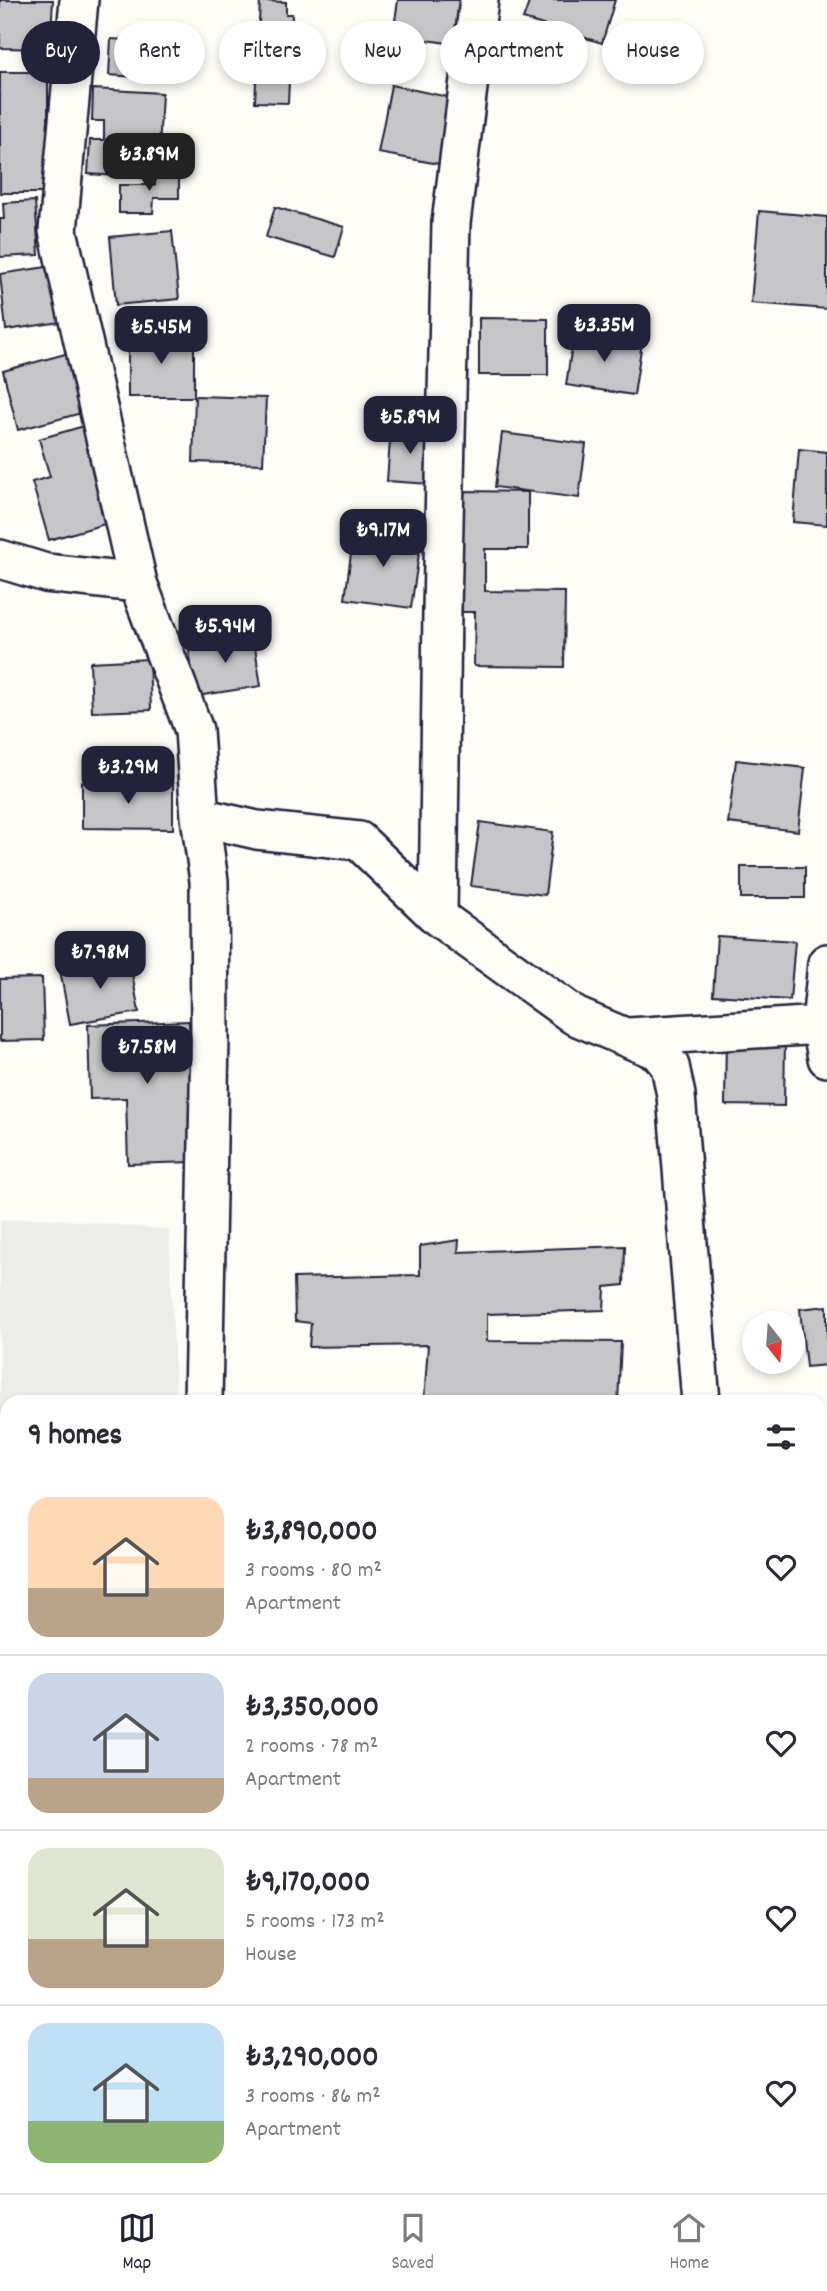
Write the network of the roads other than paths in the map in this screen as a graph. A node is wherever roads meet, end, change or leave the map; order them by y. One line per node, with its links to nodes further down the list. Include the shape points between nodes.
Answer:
1 (79, 0): 4 (street, via 58,231)
2 (479, 0): 6 (street, via 451,223)
3 (0, 559): 4 (street, via 46,573)
4 (138, 583): 5 (street, via 194,730)
5 (200, 817): 6 (street, via 257,830 359,841); 10 (street, via 209,894 210,1037)
6 (439, 917): 8 (street, via 575,1016)
7 (827, 963): 9 (street)
8 (625, 1037): 9 (street); 11 (street, via 658,1051 670,1066 677,1095)
9 (825, 1037)
10 (203, 1395)
11 (700, 1395)

